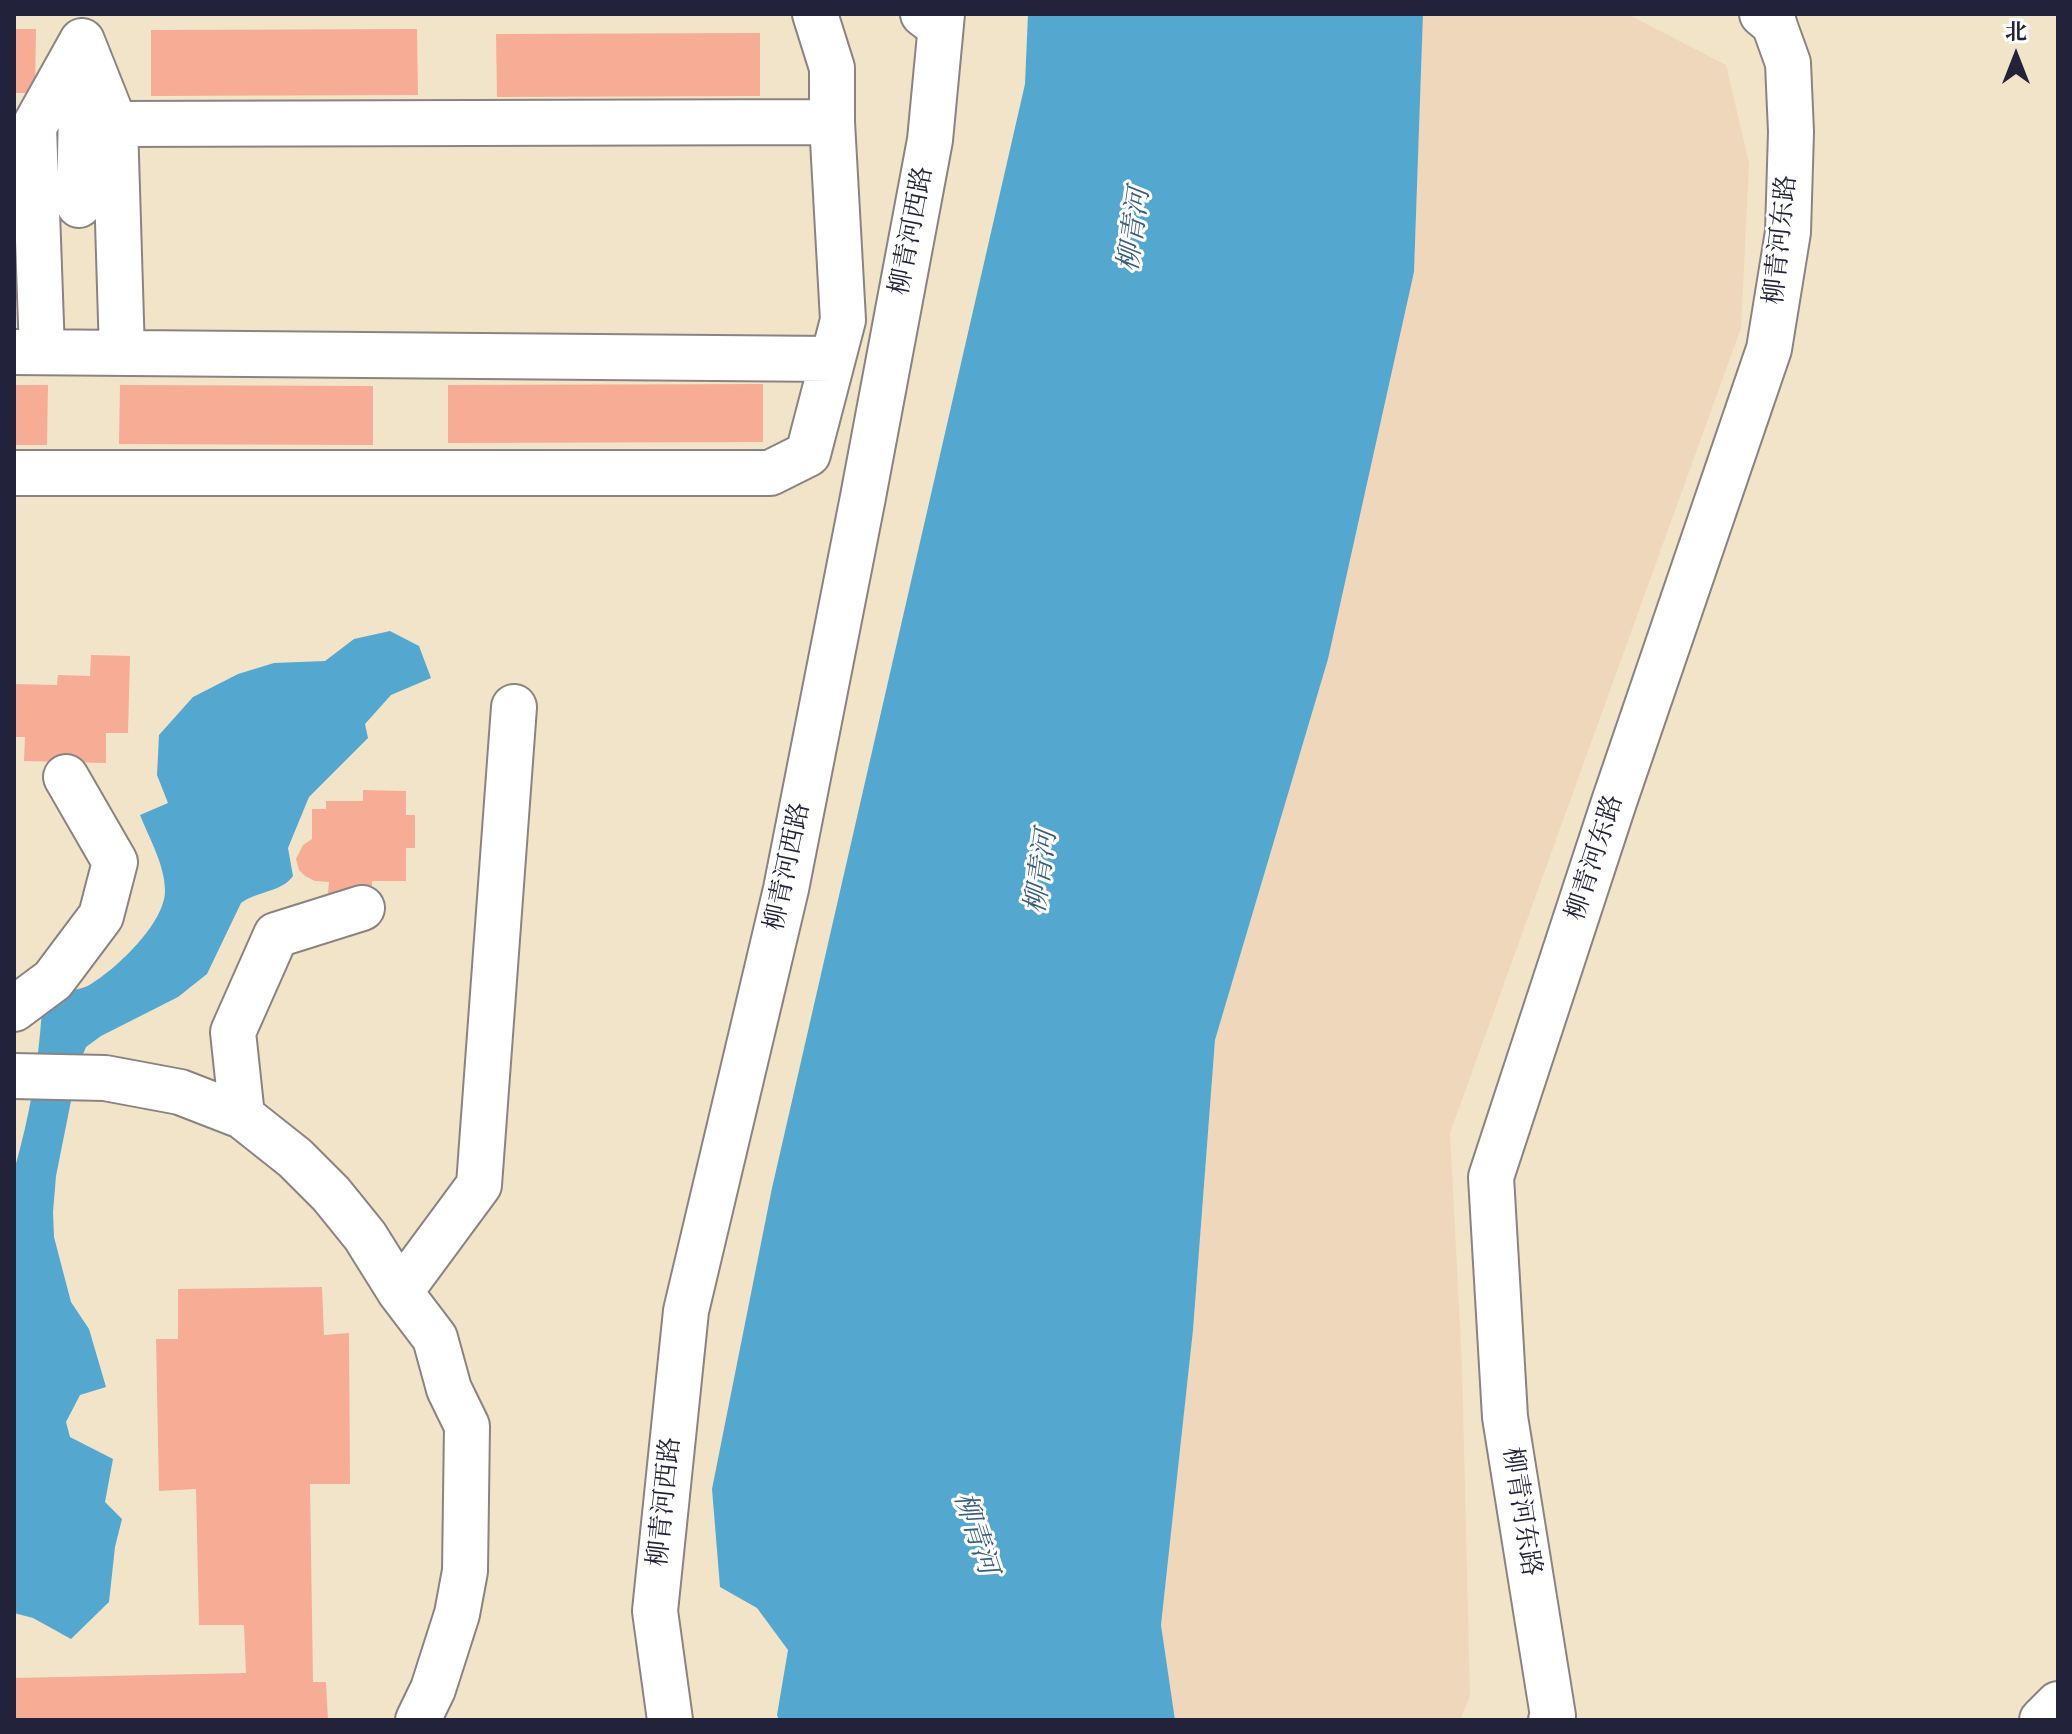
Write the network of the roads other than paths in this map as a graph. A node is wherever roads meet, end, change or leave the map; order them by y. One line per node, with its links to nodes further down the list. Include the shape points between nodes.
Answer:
1 (815, 14): 5 (street, via 832,68)
2 (1769, 17): 23 (street, 柳青河东路, via 1788,63 1791,132 1788,232 1769,349 1491,1177 1505,1417)
3 (935, 18): 22 (street, 柳青河西路, via 930,140 786,889 686,1311 655,1611)
4 (81, 27): 6 (street); 7 (street); 8 (street)
5 (832, 122): 6 (street); 11 (street, via 843,320)
6 (115, 124): 10 (street)
7 (24, 127): 9 (street)
8 (79, 205)
9 (28, 352): 10 (street)
10 (122, 353): 11 (street)
11 (832, 359): 12 (street, via 808,454 770,473)
12 (14, 473)
13 (514, 707): 19 (street, via 479,1185)
14 (66, 777): 16 (street, via 115,862 101,916 53,980)
15 (362, 908): 18 (street, via 276,935 233,1032)
16 (14, 1009)
17 (14, 1076): 18 (street, via 105,1078 180,1092)
18 (242, 1116): 19 (street, via 331,1194)
19 (400, 1292): 21 (street, via 435,1338 449,1389 467,1426 465,1571 457,1614)
20 (2058, 1704): 24 (street)
21 (418, 1720)
22 (670, 1720)
23 (1551, 1720)
24 (2042, 1720)

